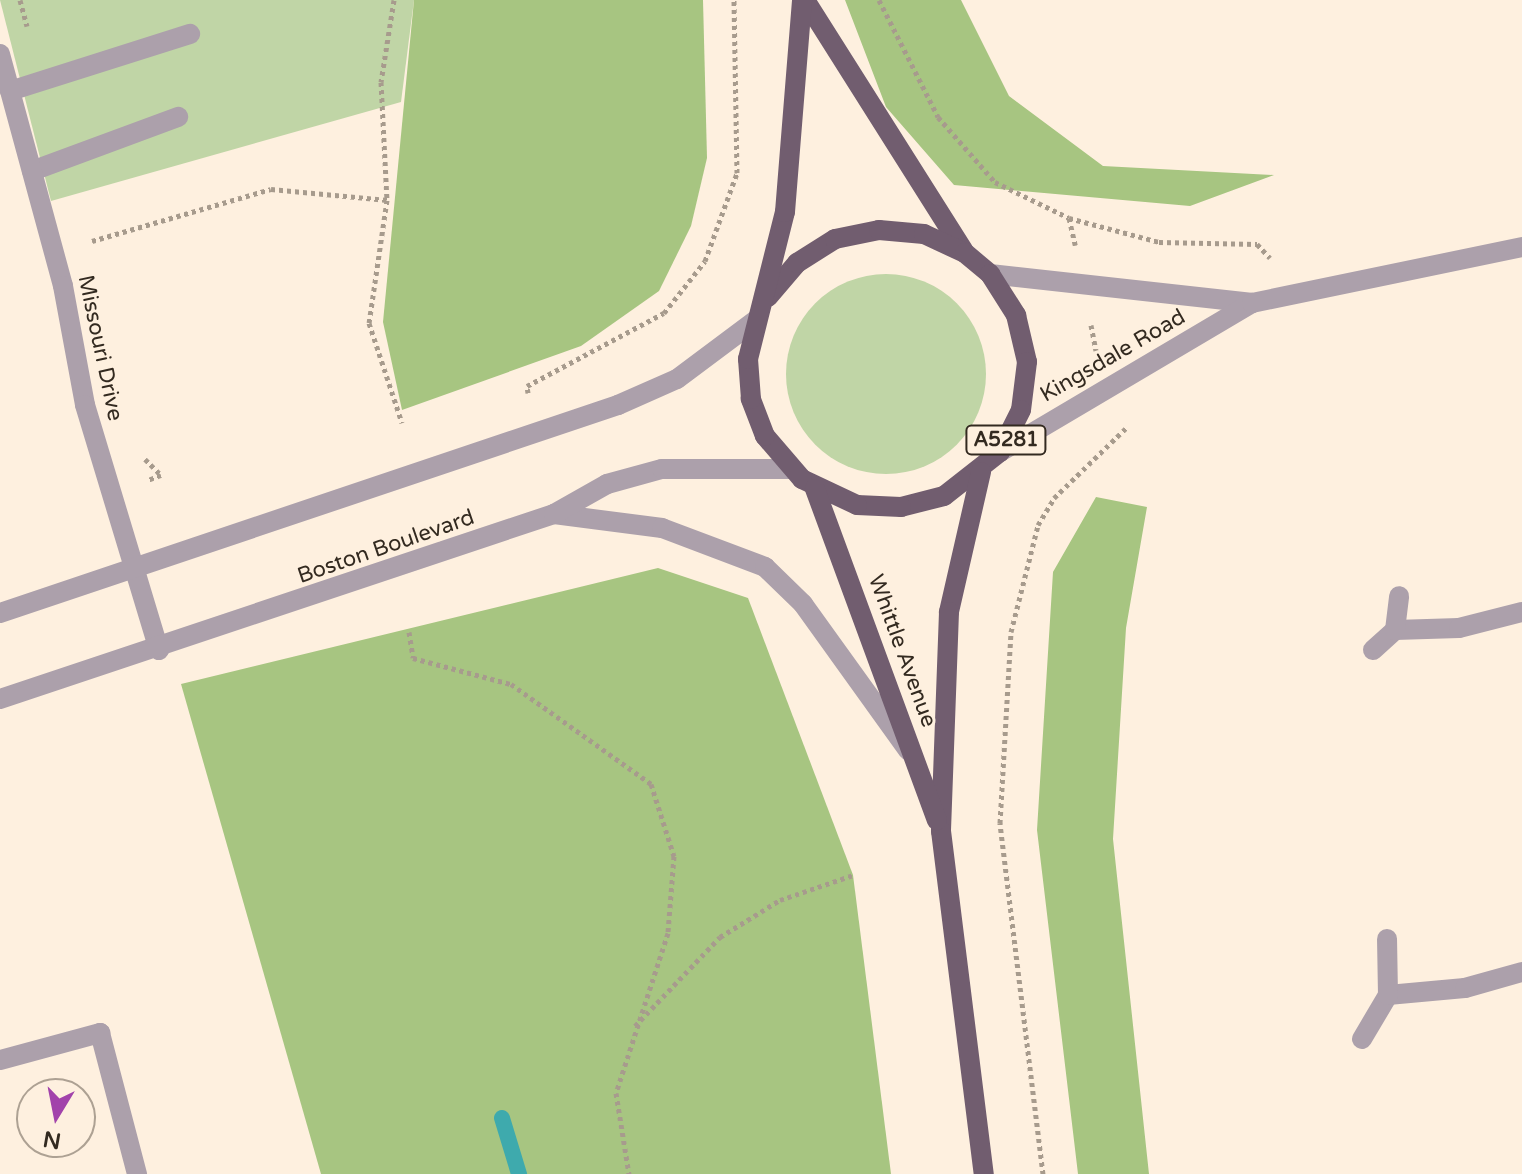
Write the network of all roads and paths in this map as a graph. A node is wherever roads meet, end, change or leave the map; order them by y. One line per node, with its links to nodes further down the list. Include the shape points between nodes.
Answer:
1 (394, 0): 10 (path, via 381,82)
2 (734, 0): 20 (path, via 740,132 725,220 664,313 527,386)
3 (804, 0): 14 (main road, A5281); 16 (main road, A5281, via 785,212)
4 (879, 0): 11 (path, via 938,117 995,182 1040,208 1159,242)
5 (190, 34): 7 (street)
6 (1, 58): 7 (street, Missouri Drive)
7 (10, 91): 9 (street, Missouri Drive)
8 (178, 117): 9 (street)
9 (32, 171): 13 (street, Missouri Drive)
10 (387, 200): 13 (path, via 271,189); 19 (path, via 369,323)
11 (1257, 244)
12 (1522, 247): 17 (street, Kingsdale Road)
13 (54, 252): 27 (street, Missouri Drive, via 85,405)
14 (965, 253): 15 (main road, A5281); 16 (main road, A5281, via 924,234 879,230 835,239 797,263)
15 (990, 274): 17 (street, Kingsdale Road); 22 (main road, A5281, via 1016,315 1027,362 1021,410)
16 (768, 297): 18 (main road, A5281)
17 (1252, 303): 22 (street, Kingsdale Road)
18 (756, 320): 20 (street, via 677,379); 23 (main road, A5281, via 748,359 751,399 765,436)
19 (402, 423)
20 (538, 433): 27 (street)
21 (1114, 437): 48 (path, via 1054,498 1038,525 1011,632 1000,823)
22 (1000, 452): 24 (main road, A5281)
23 (790, 469): 25 (main road, A5281); 26 (street, Boston Boulevard, via 662,469 607,484)
24 (981, 472): 25 (main road, A5281, via 944,496 901,507 857,505); 37 (main road, Whittle Avenue / A5281, via 949,612)
25 (815, 489): 36 (main road, Whittle Avenue / A5281)
26 (554, 514): 33 (street, Boston Boulevard); 36 (street, via 662,528 765,567 803,604)
27 (135, 572): 30 (street); 33 (street, Missouri Drive)
28 (1399, 596): 31 (street)
29 (1522, 612): 31 (street, via 1459,628)
30 (0, 613)
31 (1395, 630): 34 (street)
32 (409, 632): 42 (path, via 413,658 511,684 651,784 674,856 668,933)
33 (159, 650): 35 (street, Boston Boulevard)
34 (1373, 650)
35 (0, 699)
36 (915, 759): 37 (main road, Whittle Avenue / A5281)
37 (941, 831): 47 (main road, Whittle Avenue / A5281)
38 (853, 875): 42 (path, via 780,900 720,937)
39 (1387, 939): 41 (street)
40 (1522, 972): 41 (street, via 1465,988)
41 (1388, 995): 43 (street)
42 (631, 1030): 46 (path, via 616,1093)
43 (1362, 1039)
44 (0, 1060): 45 (street, via 100,1033)
45 (137, 1174)
46 (629, 1174)
47 (984, 1174)
48 (1043, 1174)

